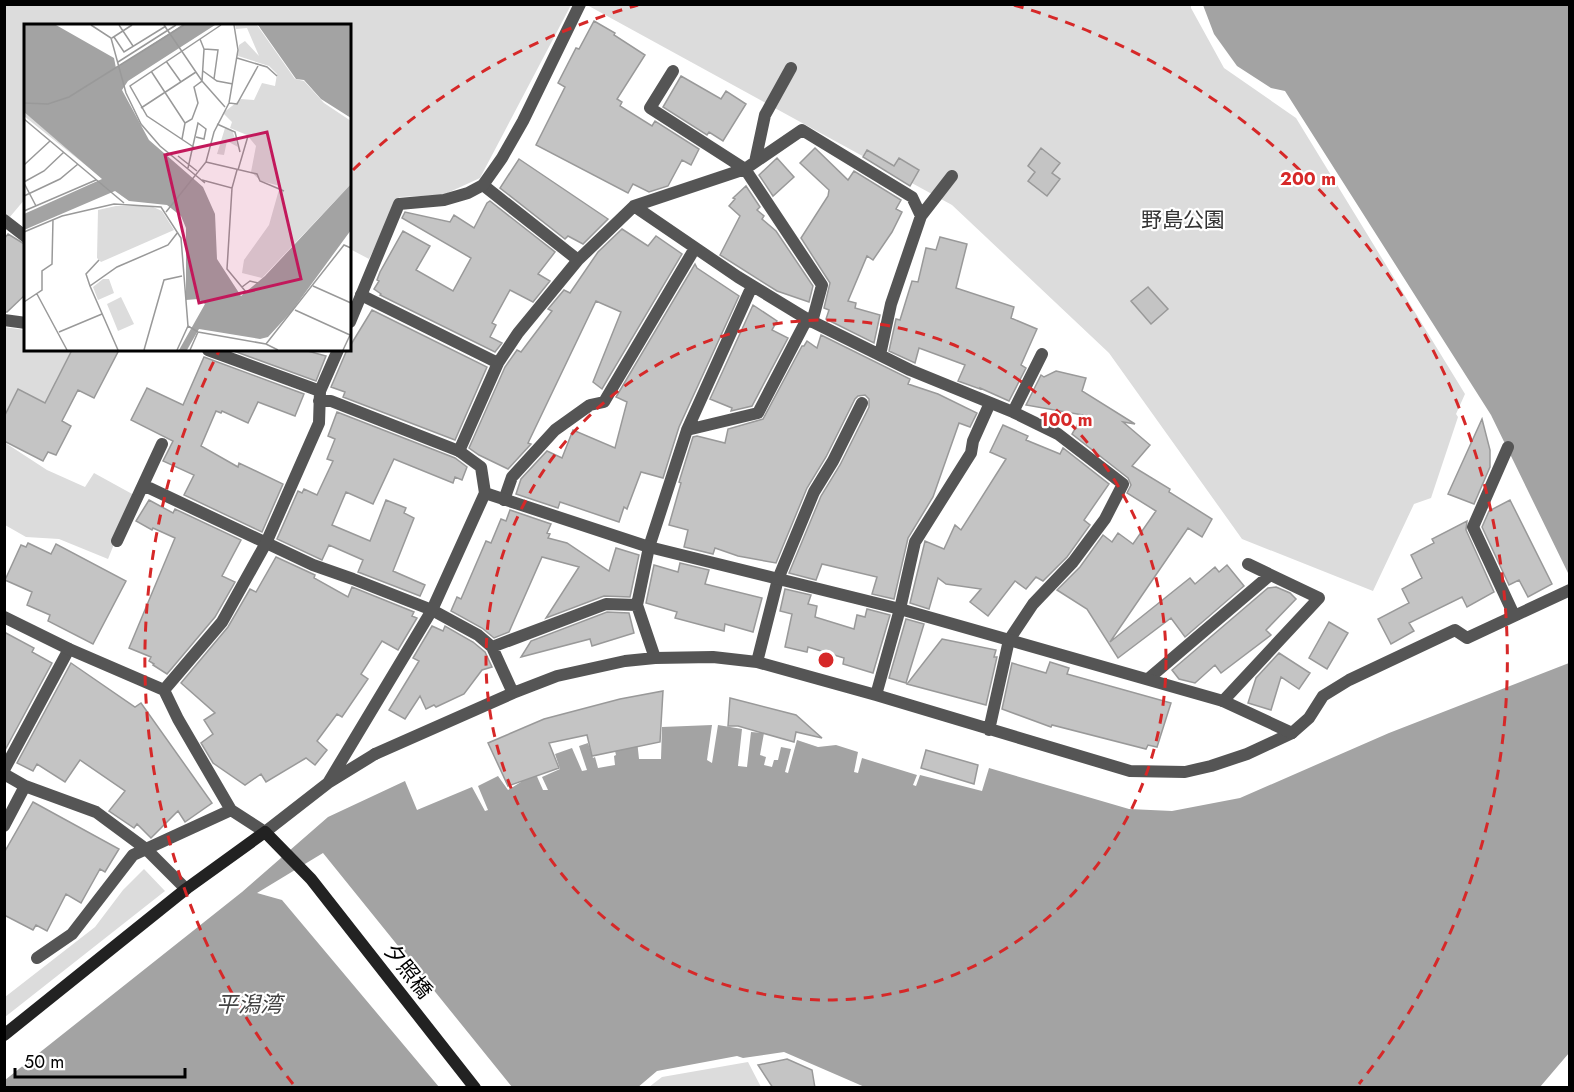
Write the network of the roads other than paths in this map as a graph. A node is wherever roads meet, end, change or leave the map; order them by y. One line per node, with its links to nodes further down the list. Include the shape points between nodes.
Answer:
1 (580, 4): 6 (street, via 523,121)
2 (791, 68): 4 (street, via 765,116)
3 (673, 71): 4 (street, via 650,108)
4 (750, 166): 7 (street); 8 (street, via 802,130 912,197); 17 (street, via 822,285)
5 (952, 176): 8 (street)
6 (483, 185): 12 (street); 14 (street, via 444,200 399,204)
7 (634, 206): 11 (street); 12 (street)
8 (921, 216): 22 (street, via 891,303)
9 (4, 220): 10 (street)
10 (24, 235)
11 (695, 248): 13 (street); 34 (street, via 604,402 590,405 555,430 512,477)
12 (578, 260): 23 (street)
13 (752, 286): 17 (street); 28 (street)
14 (361, 295): 16 (street); 23 (street)
15 (4, 320): 18 (street)
16 (351, 320)
17 (809, 320): 22 (street); 28 (street, via 758,414)
18 (24, 323)
19 (338, 351): 24 (street)
20 (225, 353): 24 (street)
21 (1042, 354): 27 (street)
22 (880, 355): 26 (street)
23 (498, 363): 31 (street)
24 (319, 396): 31 (street); 36 (street, via 319,423)
25 (862, 403): 40 (street, via 814,492)
26 (990, 403): 27 (street); 43 (street, via 973,441 972,453 915,542)
27 (1013, 412): 47 (street, via 1058,434 1123,484 1105,519 1033,604)
28 (687, 430): 37 (street)
29 (162, 444): 32 (street)
30 (1508, 447): 45 (street, via 1473,527)
31 (459, 451): 33 (street, via 481,467)
32 (143, 485): 35 (street); 36 (street)
33 (485, 493): 34 (street); 44 (street)
34 (504, 500): 37 (street)
35 (117, 541)
36 (266, 543): 44 (street); 53 (street, via 222,622)
37 (649, 547): 40 (street); 42 (street)
38 (1248, 564): 39 (street)
39 (1270, 575): 52 (street); 56 (street, via 1319,598)
40 (778, 579): 43 (street); 51 (street)
41 (1569, 590): 45 (street)
42 (636, 604): 48 (street, via 606,604); 50 (street)
43 (900, 609): 47 (street); 55 (street)
44 (432, 610): 48 (street); 60 (street)
45 (1515, 615): 58 (street, via 1467,638 1455,630 1349,680 1323,696 1309,718)
46 (4, 616): 49 (street)
47 (1009, 640): 52 (street); 57 (street)
48 (492, 647): 54 (street)
49 (69, 649): 53 (street); 59 (street)
50 (655, 658): 51 (street, via 713,657); 54 (street, via 557,675)
51 (757, 662): 55 (street)
52 (1148, 679): 56 (street)
53 (164, 690): 62 (street)
54 (513, 693): 60 (street, via 375,754)
55 (876, 695): 57 (street)
56 (1223, 701): 58 (street)
57 (989, 730): 58 (street, via 1130,771 1159,772 1185,772 1221,764)
58 (1292, 733)
59 (4, 772): 61 (street)
60 (328, 783): 64 (street)
61 (26, 786): 63 (street); 65 (street, via 96,812)
62 (231, 810): 64 (street); 65 (street)
63 (4, 826)
64 (266, 832): 66 (street); 69 (street, 夕照橋, via 311,879)
65 (146, 849): 66 (street); 67 (street, via 133,855 72,934)
66 (186, 889): 68 (street)
67 (37, 958)
68 (4, 1035)
69 (475, 1088)

